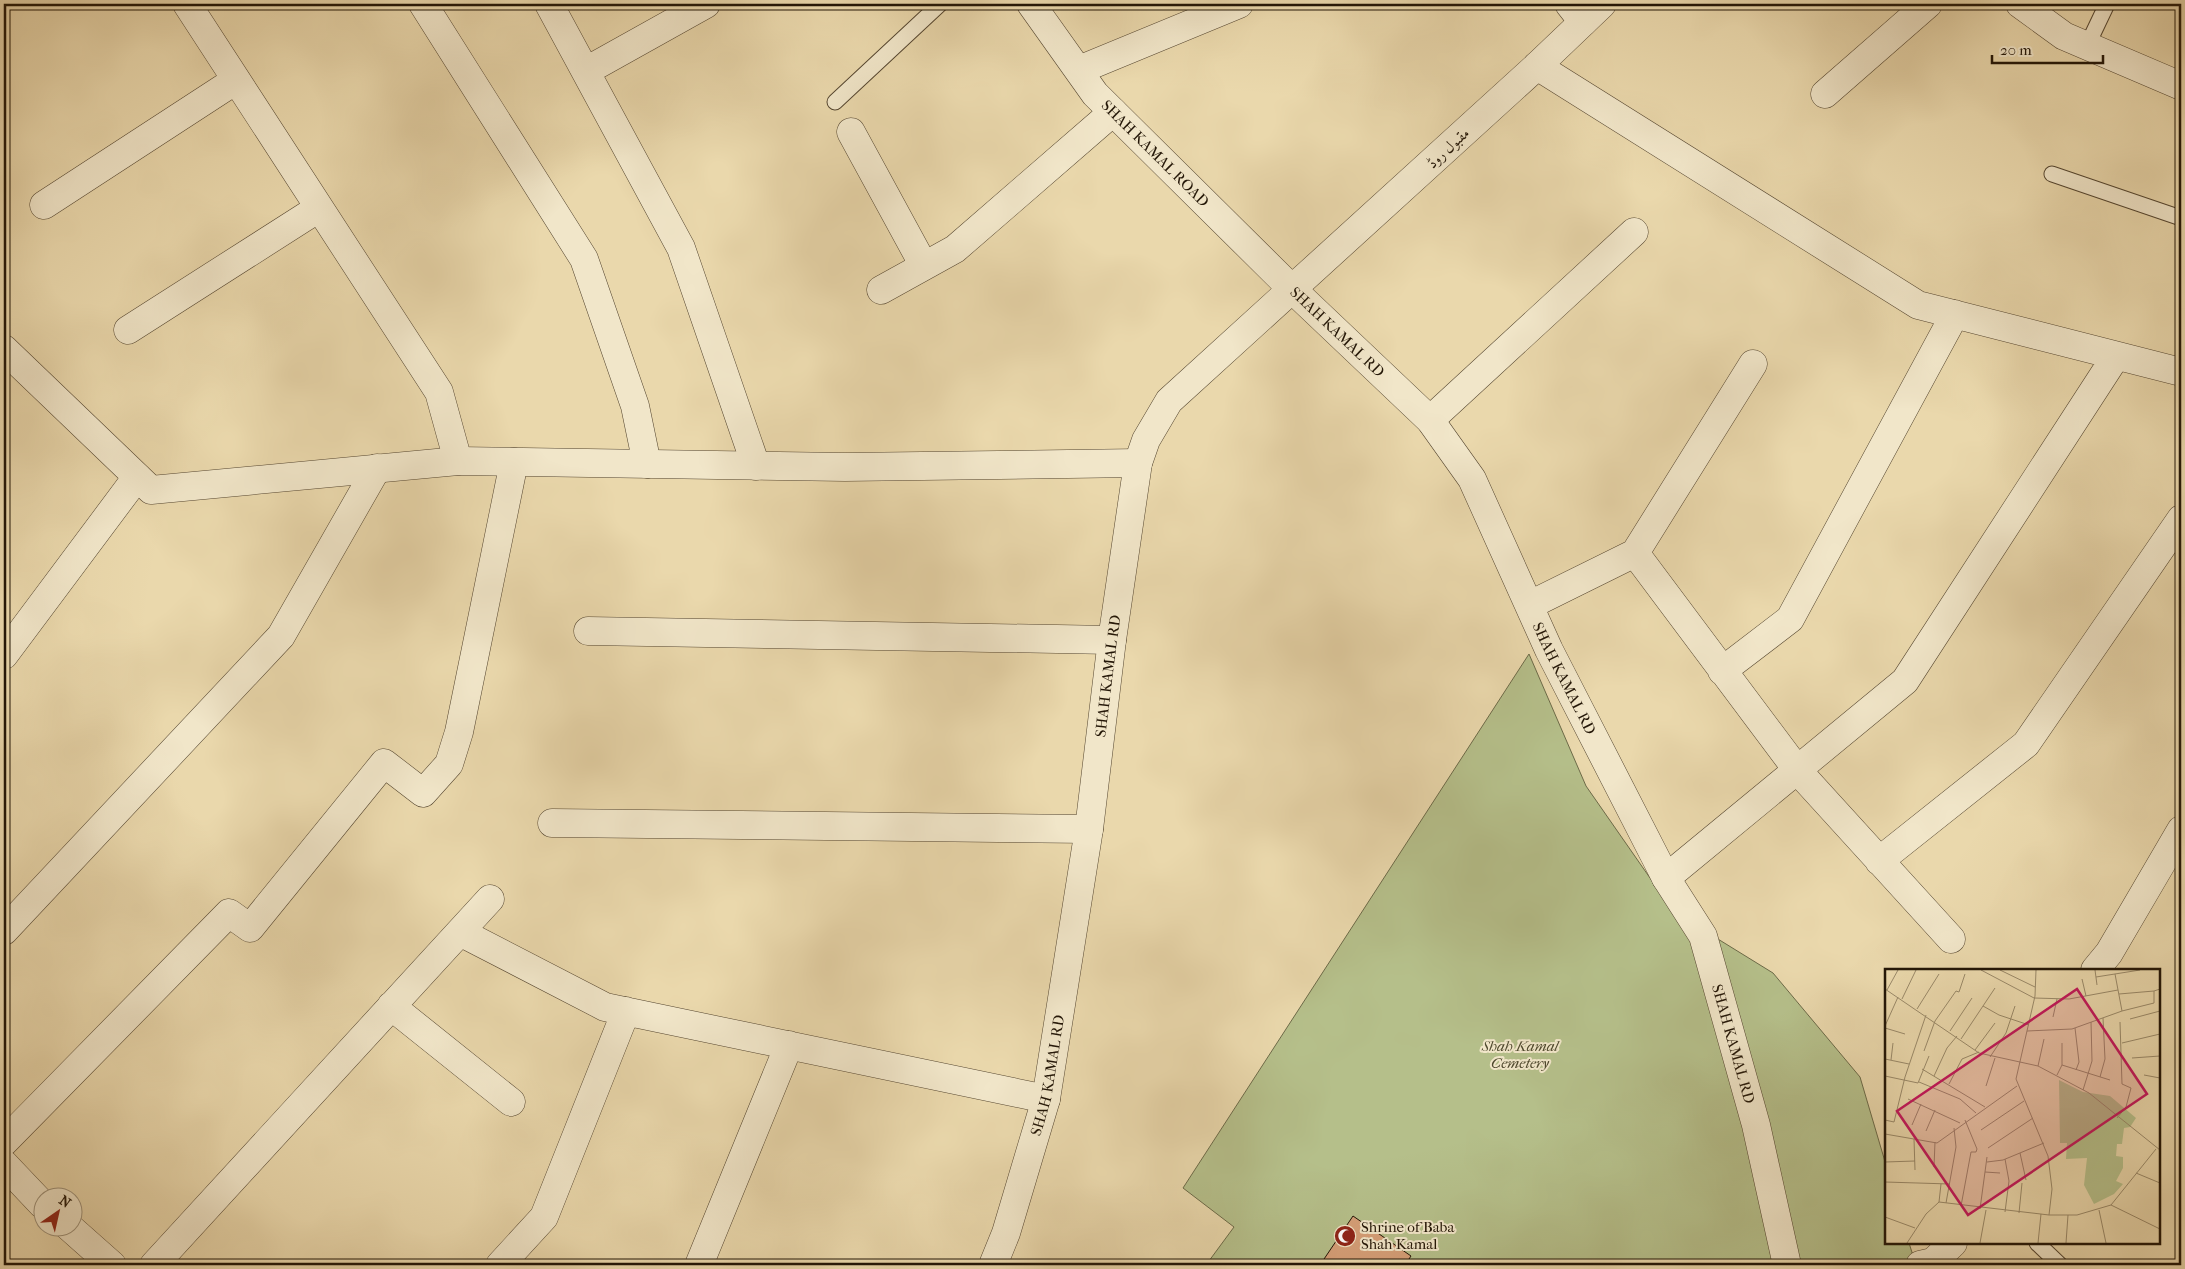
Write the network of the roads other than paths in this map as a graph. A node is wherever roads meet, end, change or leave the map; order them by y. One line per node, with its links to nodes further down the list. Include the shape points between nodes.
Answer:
1 (187, 4): 16 (street)
2 (423, 4): 40 (street, via 584,259 635,406)
3 (549, 4): 15 (street)
4 (706, 4): 15 (street)
5 (940, 4): 19 (lane)
6 (1031, 4): 14 (street, SHAH KAMAL ROAD)
7 (1239, 4): 14 (street)
8 (1928, 4): 18 (street)
9 (2020, 4): 12 (street, via 2064,36)
10 (2107, 4): 12 (lane)
11 (1585, 10): 13 (street, مقبول روڈ)
12 (2087, 46): 17 (street)
13 (1537, 66): 29 (street, مقبول روڈ); 30 (street, via 1918,305)
14 (1079, 70): 20 (street, SHAH KAMAL ROAD, via 1095,94)
15 (586, 72): 41 (street, via 681,248)
16 (236, 80): 23 (street); 24 (street)
17 (2181, 86)
18 (1825, 94)
19 (835, 102)
20 (1113, 112): 27 (street, via 955,249); 29 (street, SHAH KAMAL ROAD)
21 (851, 132): 27 (street)
22 (2052, 174): 25 (lane)
23 (44, 205)
24 (319, 208): 31 (street); 37 (street, via 439,392)
25 (2181, 218)
26 (1634, 232): 36 (street)
27 (924, 266): 28 (street)
28 (880, 290)
29 (1293, 290): 36 (street, SHAH KAMAL RD); 39 (street, SHAH KAMAL RD, via 1170,401 1146,440)
30 (1955, 314): 33 (street); 50 (street, via 1790,619)
31 (128, 330)
32 (4, 349): 43 (street)
33 (2116, 356): 35 (street); 51 (street, via 1905,681)
34 (1753, 364): 45 (street)
35 (2181, 372)
36 (1430, 420): 46 (street, SHAH KAMAL RD, via 1472,479)
37 (458, 461): 38 (street); 42 (street)
38 (514, 462): 40 (street); 67 (street, via 460,732 449,764 422,792 384,763 250,928 229,913)
39 (1138, 463): 41 (street); 48 (street, SHAH KAMAL RD)
40 (647, 464): 41 (street)
41 (756, 466)
42 (377, 468): 43 (street, via 150,490); 58 (street, via 280,636)
43 (137, 477): 49 (street)
44 (2181, 519): 55 (street, via 2026,744)
45 (1635, 553): 46 (street); 50 (street)
46 (1530, 605): 56 (street, SHAH KAMAL RD, via 1549,650)
47 (588, 631): 48 (street)
48 (1112, 640): 53 (street, SHAH KAMAL RD)
49 (4, 654)
50 (1722, 670): 51 (street)
51 (1798, 771): 55 (street); 56 (street)
52 (552, 823): 53 (street)
53 (1089, 828): 65 (street, SHAH KAMAL RD)
54 (2181, 830): 61 (street, via 2109,953)
55 (1879, 861): 60 (street)
56 (1666, 878): 78 (street, SHAH KAMAL RD, via 1702,936 1756,1125)
57 (490, 899): 59 (street)
58 (10, 913)
59 (460, 932): 62 (street); 63 (street, via 605,1006)
60 (1951, 939)
61 (2096, 969)
62 (391, 1006): 66 (street); 74 (street)
63 (626, 1011): 64 (street); 75 (street, via 544,1217)
64 (789, 1045): 65 (street); 76 (street)
65 (1046, 1099): 77 (street, SHAH KAMAL RD, via 1006,1233)
66 (511, 1102)
67 (4, 1142)
68 (4, 1164): 69 (street)
69 (32, 1193)
70 (79, 1236): 73 (street)
71 (1952, 1244): 79 (street, via 1933,1262)
72 (2038, 1244): 80 (lane)
73 (112, 1265)
74 (154, 1265)
75 (500, 1265)
76 (699, 1265)
77 (993, 1265)
78 (1787, 1265)
79 (1920, 1265)
80 (2060, 1265)

